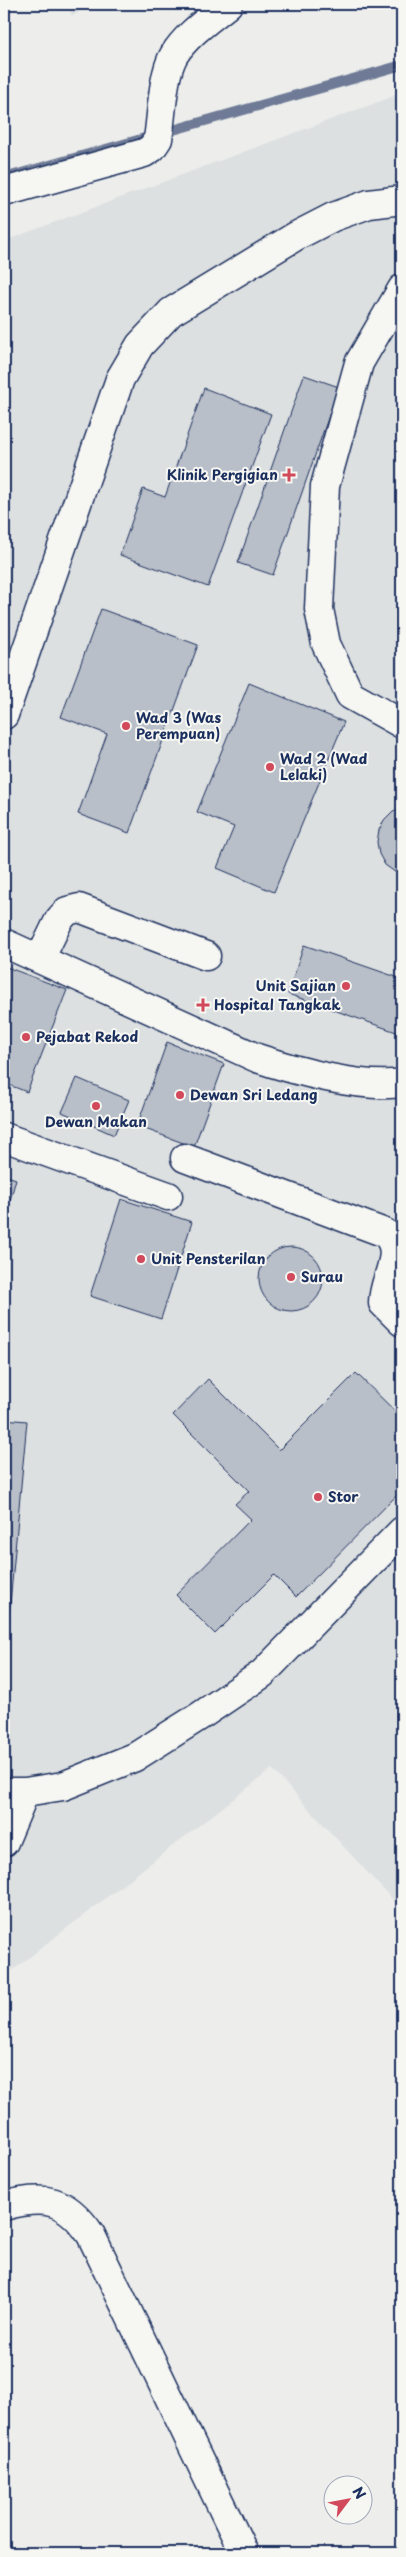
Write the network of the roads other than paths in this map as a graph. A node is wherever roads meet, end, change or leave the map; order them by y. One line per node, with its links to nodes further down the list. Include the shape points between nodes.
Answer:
1 (228, 4): 2 (street, via 188,38 174,56 158,139 152,148 144,153)
2 (4, 192)
3 (402, 200): 5 (street, via 369,204 333,217 296,236 171,312 140,344 120,379)
4 (402, 290): 6 (street, via 359,363 325,486 319,610 326,644 350,695)
5 (4, 715)
6 (402, 724)
7 (4, 943): 9 (street)
8 (206, 956): 9 (street, via 79,908 67,911 59,920)
9 (40, 959): 10 (street, via 278,1066 382,1086)
10 (402, 1083)
11 (4, 1138): 13 (street)
12 (185, 1158): 14 (street, via 392,1238 398,1254 383,1293 383,1303)
13 (168, 1196)
14 (402, 1322)
15 (402, 1531): 16 (street, via 262,1674 135,1757 63,1786)
16 (14, 1792): 17 (street)
17 (4, 1842)
18 (4, 2206): 19 (street, via 30,2199 45,2200 72,2212 91,2235)
19 (244, 2553)

